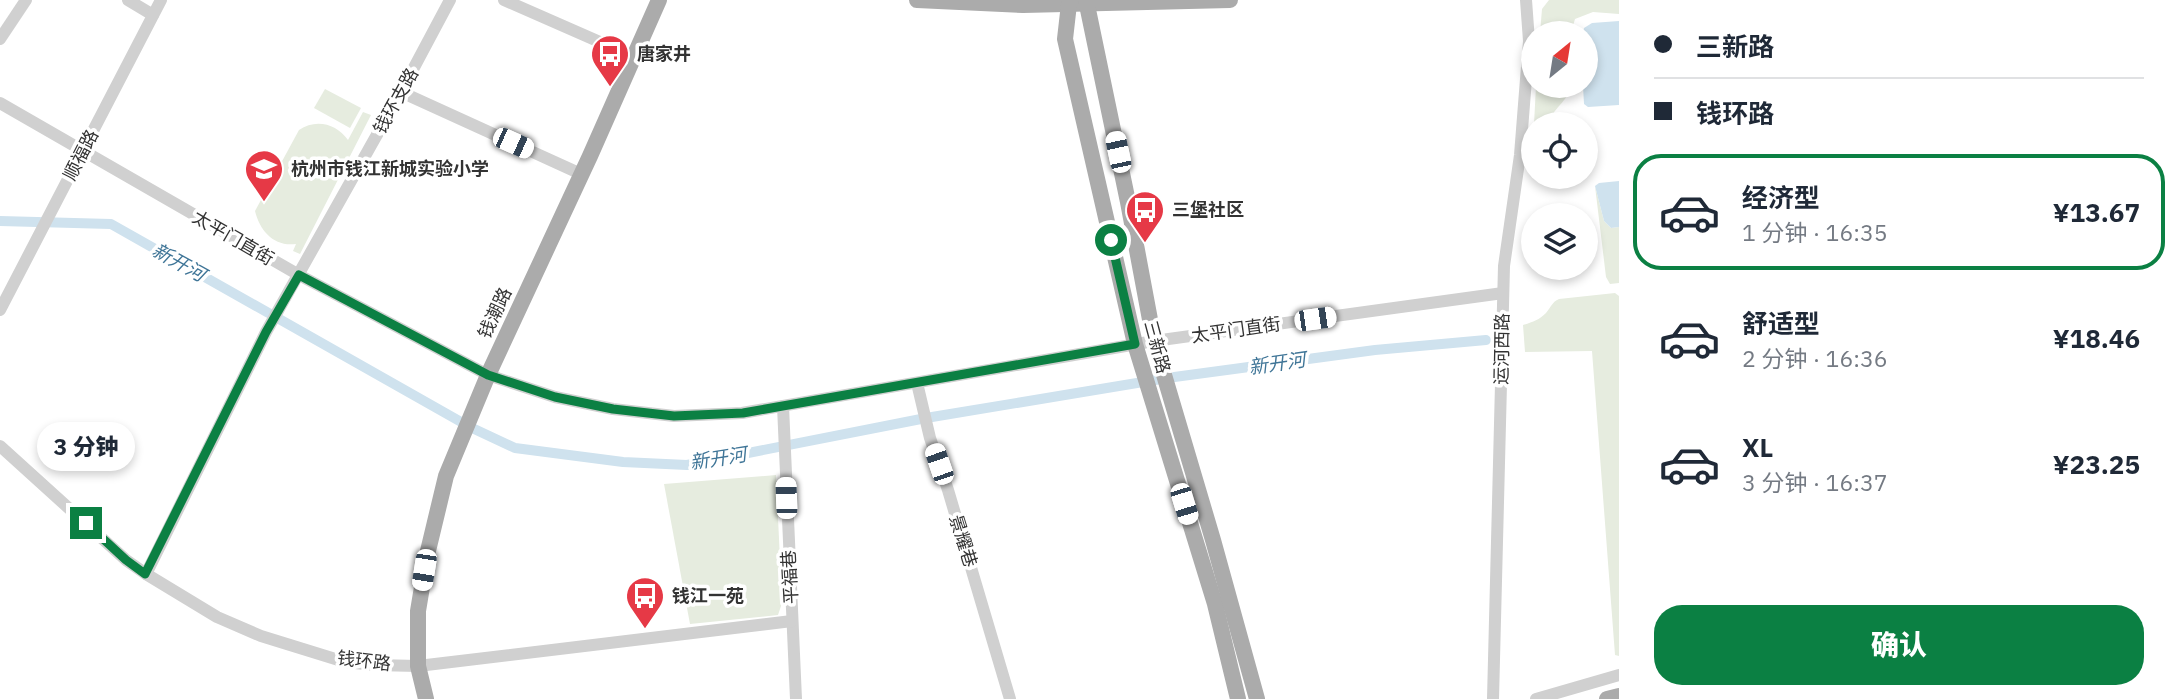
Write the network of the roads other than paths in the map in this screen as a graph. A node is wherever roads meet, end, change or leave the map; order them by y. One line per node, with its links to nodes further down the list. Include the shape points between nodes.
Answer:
1 (26, 0): 12 (street)
2 (128, 0): 11 (street)
3 (161, 0): 11 (street, 顺福路)
4 (450, 0): 14 (street, 钱环支路)
5 (504, 0): 13 (street)
6 (659, 0): 13 (main road, 钱潮路)
7 (917, 0): 10 (main road, via 1023,5)
8 (1230, 0): 10 (main road)
9 (1526, 0): 19 (street, 运河西路, via 1529,41)
10 (1078, 2): 21 (main road, 三新路, via 1128,202); 22 (main road, 三新路, via 1065,39)
11 (153, 15): 16 (street, 顺福路)
12 (0, 39)
13 (634, 57): 17 (main road, 钱潮路)
14 (401, 92): 17 (street); 18 (street, 钱环支路)
15 (0, 103): 16 (street, 太平门直街)
16 (83, 151): 18 (street, 太平门直街); 20 (street, 顺福路)
17 (581, 174): 23 (main road, 钱潮路)
18 (299, 275): 23 (street, 太平门直街); 27 (street, 钱环支路)
19 (1503, 293): 21 (street, 太平门直街); 37 (street, 运河西路)
20 (0, 310)
21 (1154, 341): 22 (street, 太平门直街); 36 (main road, 三新路)
22 (1135, 344): 24 (street, 太平门直街); 35 (main road, 三新路, via 1215,604)
23 (488, 375): 25 (street, 太平门直街, via 555,397 674,416); 29 (main road, 钱潮路, via 446,476 418,611)
24 (917, 383): 25 (street, 太平门直街); 34 (street, 景耀巷)
25 (783, 406): 28 (street, 平福巷)
26 (0, 446): 27 (street, 钱环路)
27 (145, 574): 29 (street, 钱环路, via 217,617 302,650 345,662)
28 (793, 621): 29 (street, 钱环路); 33 (street, 平福巷)
29 (418, 666): 32 (main road, 钱潮路)
30 (1619, 675): 38 (street)
31 (1619, 696): 39 (main road)
32 (426, 699)
33 (796, 699)
34 (1010, 699)
35 (1238, 699)
36 (1257, 699)
37 (1493, 699)
38 (1536, 699)
39 (1607, 699)

